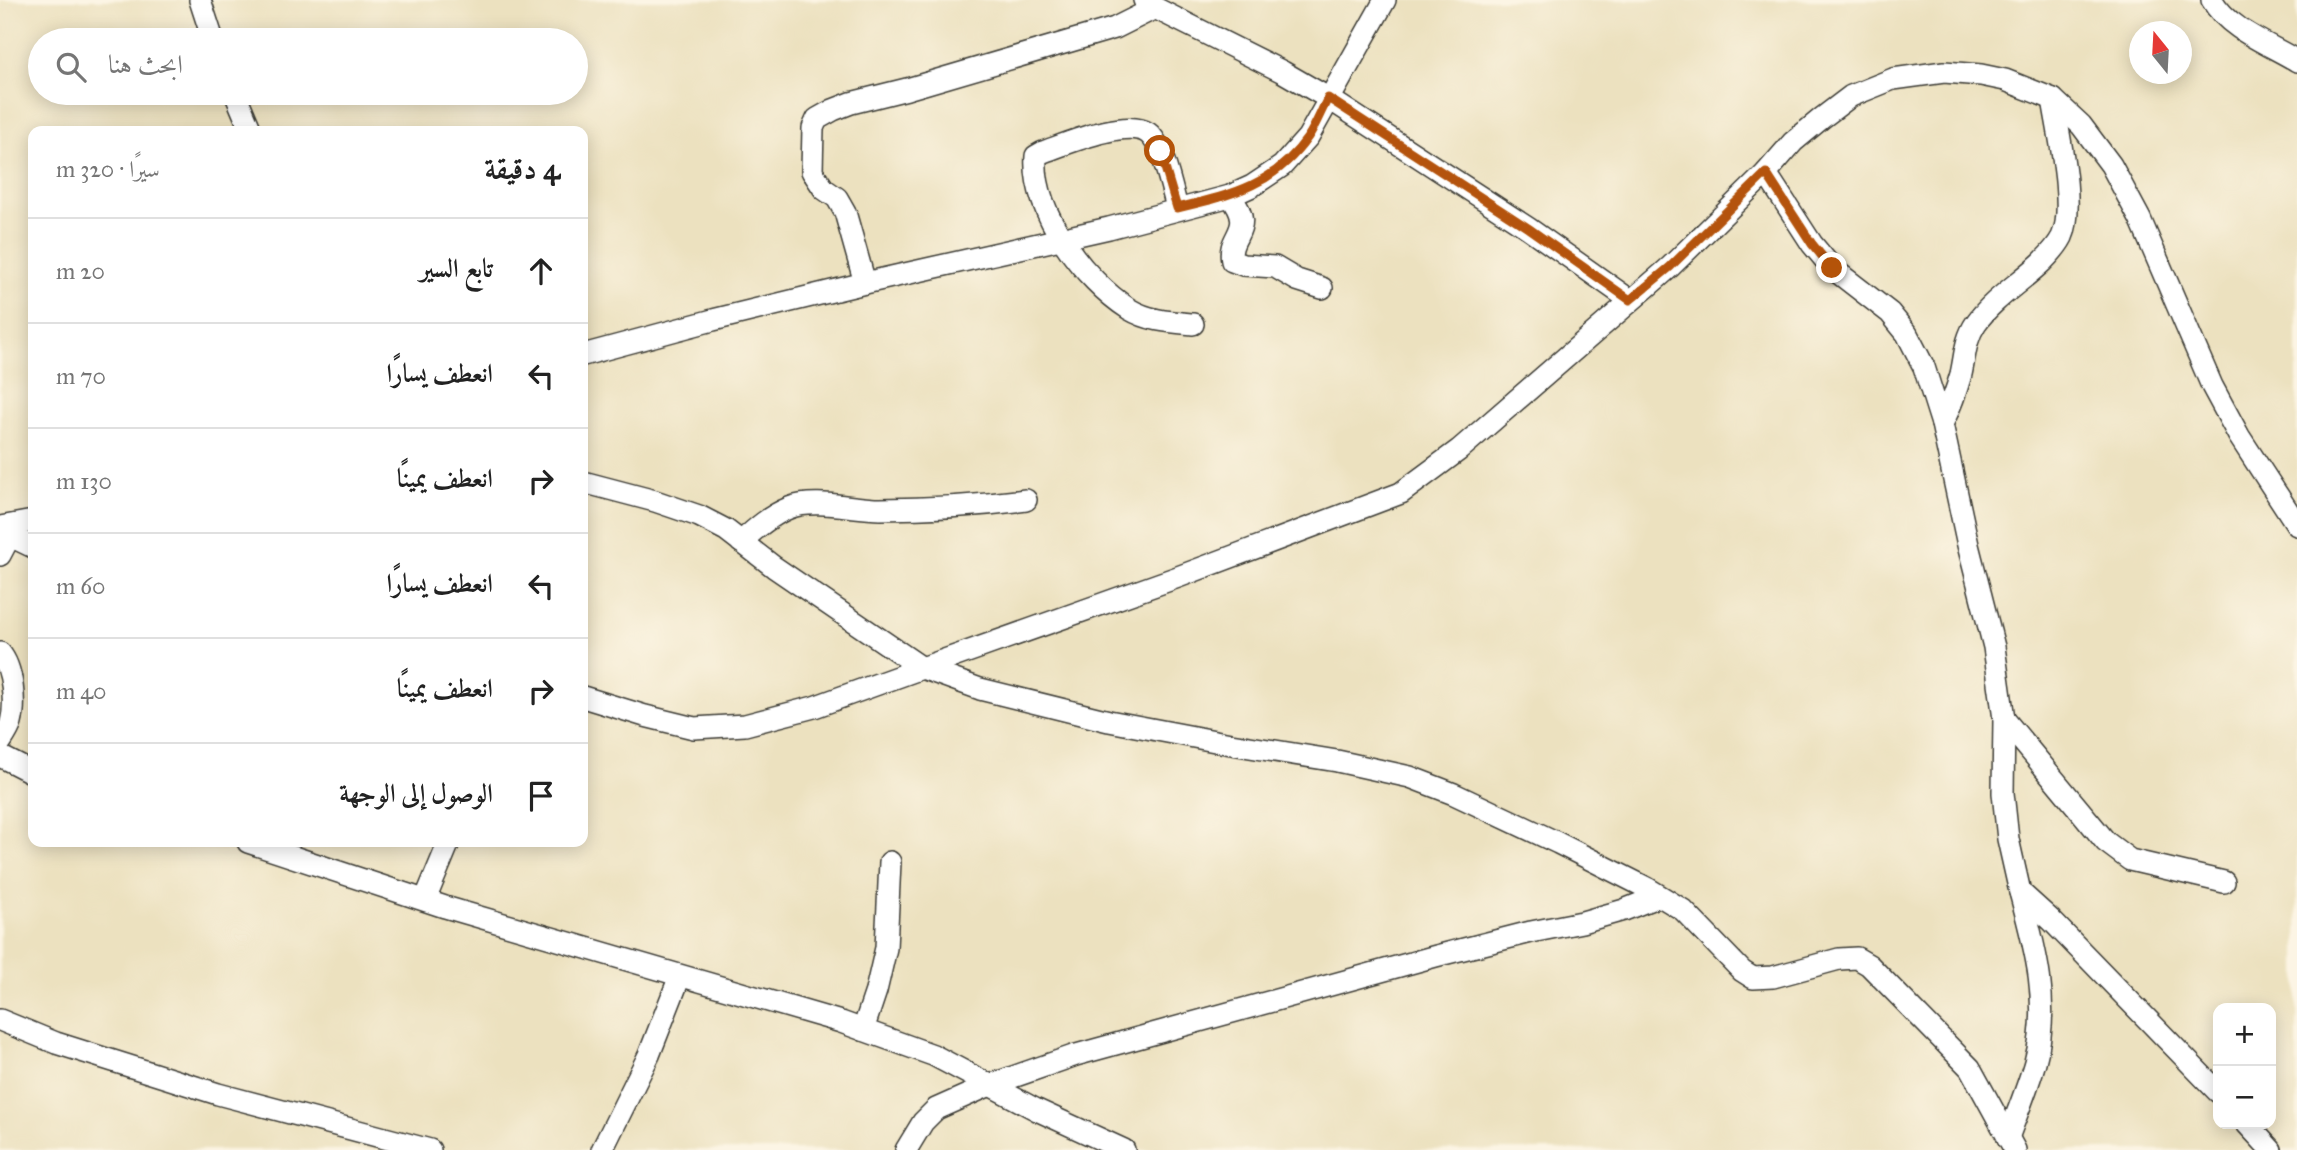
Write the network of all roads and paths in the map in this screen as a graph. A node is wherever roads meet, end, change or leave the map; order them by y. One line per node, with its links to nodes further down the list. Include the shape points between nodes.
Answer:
1 (200, 0): 5 (street)
2 (1385, 0): 7 (street)
3 (2212, 0): 6 (street, via 2236,25)
4 (1150, 4): 7 (street); 15 (street, via 1115,28 851,103 817,119 812,172 845,212)
5 (209, 28)
6 (2297, 61)
7 (1328, 98): 12 (street, via 1308,137 1282,166); 17 (street)
8 (2053, 99): 11 (street, via 1980,75 1944,72 1893,79 1852,96 1793,142); 20 (street, via 2065,177 2067,214 2062,237 2044,260 1974,325); 24 (street, via 2081,124 2110,165 2140,219 2212,386)
9 (240, 105): 10 (street)
10 (249, 126)
11 (1766, 173): 17 (street); 20 (street, via 1832,268 1890,313 1906,334 1924,367)
12 (1230, 196): 13 (street); 16 (street, via 1237,204 1242,230 1230,252 1232,261 1275,267)
13 (1177, 208): 14 (street); 14 (street, via 1151,135 1137,129 1111,130 1037,156 1036,178)
14 (1062, 239): 15 (street); 18 (street, via 1093,279 1130,309 1153,320)
15 (865, 283): 19 (street)
16 (1322, 288)
17 (1630, 300): 30 (street, via 1459,450 1401,492)
18 (1193, 324)
19 (588, 354)
20 (1942, 424): 32 (street, via 1994,647)
21 (588, 483): 26 (street, via 699,516)
22 (1026, 500): 26 (street, via 892,508 791,507 763,522)
23 (28, 523): 25 (street)
24 (2297, 525)
25 (3, 531): 27 (street); 28 (street)
26 (741, 542): 30 (street)
27 (28, 544)
28 (0, 555)
29 (0, 653): 33 (street, via 8,667 13,710)
30 (922, 668): 31 (street, via 814,707 745,725 694,727); 41 (street, via 980,689 1109,721 1410,777 1558,843)
31 (588, 699)
32 (2004, 719): 39 (street, via 2116,851 2130,860); 40 (street, via 2003,793)
33 (0, 743)
34 (0, 756): 35 (street)
35 (28, 770)
36 (263, 847): 42 (street)
37 (447, 847): 42 (street)
38 (890, 862): 45 (street, via 886,948)
39 (2224, 882)
40 (2020, 892): 47 (street); 49 (street, via 2035,947 2042,1022)
41 (1659, 896): 46 (street, via 1624,911 1436,956 1076,1055); 49 (street, via 1683,911 1753,978 1839,959 1857,958 1869,965 1970,1068)
42 (425, 900): 43 (street)
43 (680, 976): 45 (street); 51 (street, via 649,1055)
44 (0, 1020): 50 (street, via 56,1043 218,1094)
45 (863, 1030): 46 (street, via 933,1055)
46 (990, 1085): 52 (street, via 936,1109); 53 (street)
47 (2213, 1087)
48 (2252, 1129): 54 (street)
49 (2012, 1144)
50 (430, 1150)
51 (601, 1150)
52 (906, 1150)
53 (1124, 1150)
54 (2271, 1150)

